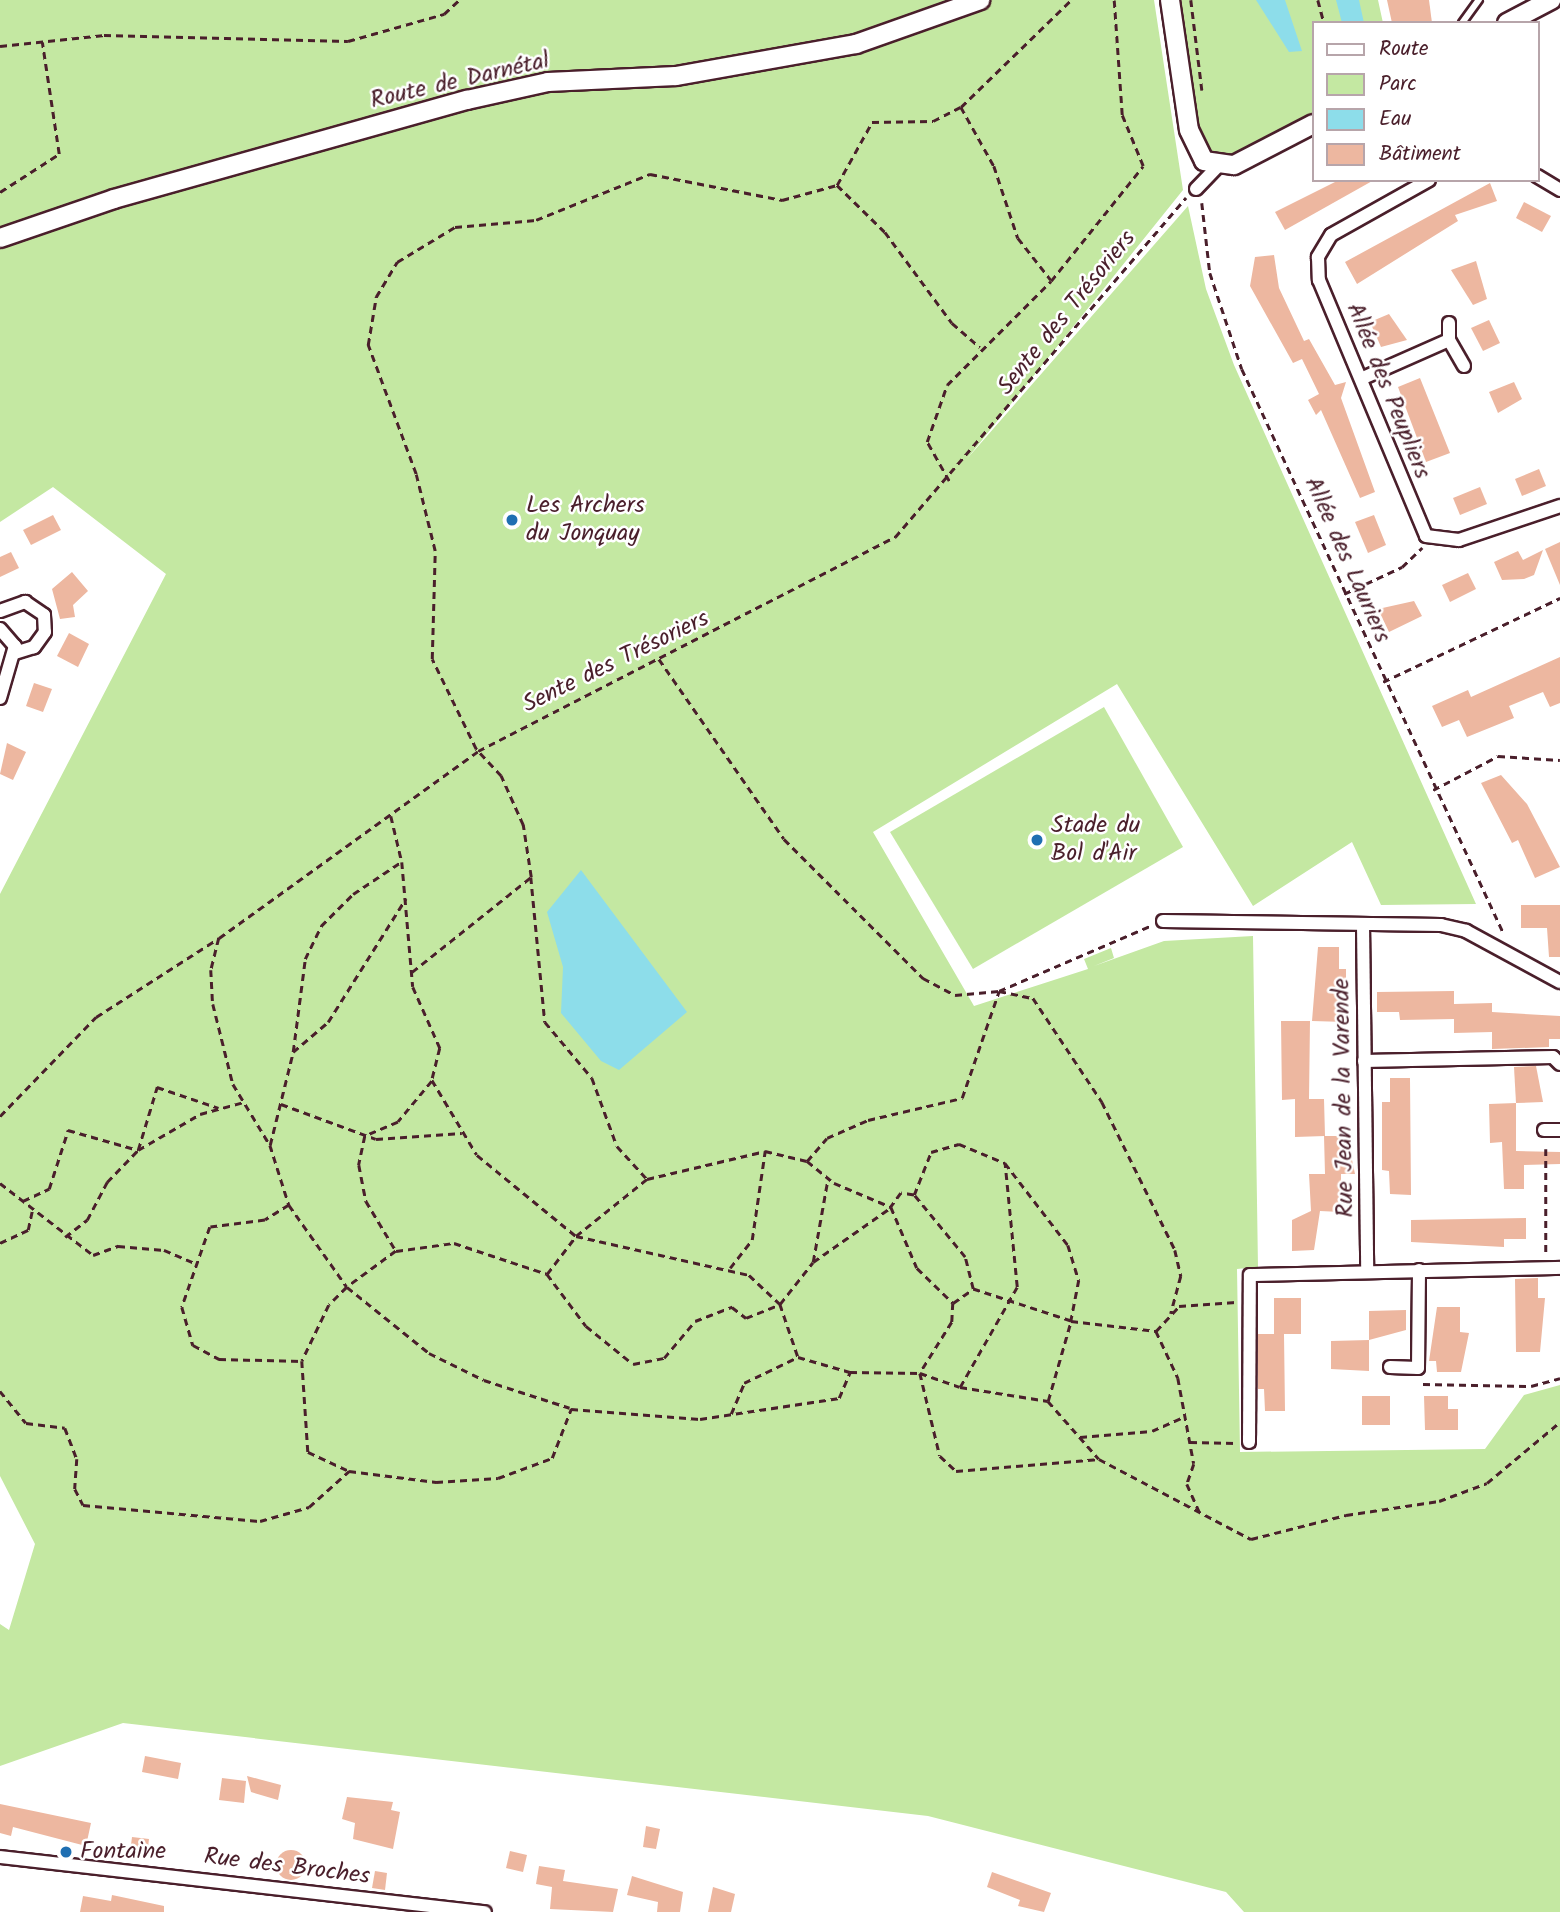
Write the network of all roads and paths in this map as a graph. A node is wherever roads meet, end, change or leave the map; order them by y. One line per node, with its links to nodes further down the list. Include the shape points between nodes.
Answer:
1 (459, 0): 13 (path, via 444,14 348,41 104,35)
2 (980, 0): 25 (street, Route de Darnétal, via 856,44 676,75 548,82 467,100 114,199)
3 (1071, 0): 16 (path)
4 (1114, 0): 26 (path, via 1122,114 1143,166)
5 (1170, 0): 18 (street, via 1191,140 1204,161)
6 (1191, 0): 15 (path)
7 (1318, 0): 10 (path)
8 (1479, 0): 11 (lane)
9 (1551, 0): 12 (street)
10 (1323, 21)
11 (1463, 21)
12 (1511, 21)
13 (42, 42): 14 (path); 24 (path, via 59,154)
14 (0, 46)
15 (1204, 104)
16 (961, 107): 21 (path, via 933,121 872,122); 26 (path, via 994,166 1018,238)
17 (1312, 125): 18 (street, via 1234,165)
18 (1217, 167): 22 (street)
19 (1539, 177): 23 (street)
20 (1425, 182): 31 (street, Allée des Peupliers, via 1331,235 1318,257 1319,280)
21 (837, 185): 29 (path, via 885,232 952,323); 43 (path, via 782,200 650,174 536,220 455,227 397,262 376,297 368,345 416,474 435,551 432,659)
22 (1199, 187): 32 (path, Sente des Trésoriers); 35 (path, Allée des Lauriers, via 1210,273 1242,369)
23 (1560, 190)
24 (0, 192)
25 (0, 238)
26 (1051, 281): 29 (path)
27 (1449, 323): 28 (street)
28 (1449, 340): 30 (street); 31 (street)
29 (981, 348): 32 (path, via 947,385 927,442)
30 (1464, 366)
31 (1363, 379): 33 (street, Allée des Peupliers, via 1426,537 1459,540)
32 (949, 481): 40 (path, Sente des Trésoriers, via 895,537)
33 (1560, 506)
34 (1424, 546): 35 (path, via 1402,568)
35 (1343, 595): 41 (path, Allée des Lauriers)
36 (1560, 598): 41 (path)
37 (0, 611): 39 (street, via 25,602 44,615 45,632 34,647)
38 (0, 629): 39 (street)
39 (14, 653): 42 (street)
40 (659, 659): 43 (path, Sente des Trésoriers); 56 (path, via 784,839 923,978 955,995)
41 (1383, 682): 45 (path, Allée des Lauriers)
42 (0, 698)
43 (478, 751): 46 (path, Sente des Trésoriers); 48 (path, via 501,776 523,825)
44 (1560, 760): 45 (path, via 1498,756)
45 (1433, 790): 52 (path, Allée des Lauriers)
46 (391, 816): 47 (path); 53 (path, Sente des Trésoriers)
47 (402, 862): 49 (path); 57 (path, via 353,894 321,926 305,959)
48 (531, 877): 54 (path); 76 (path, via 545,1021 592,1078 617,1146)
49 (406, 898): 54 (path); 57 (path, via 328,1022)
50 (1163, 921): 51 (street); 56 (path)
51 (1363, 925): 55 (street, via 1466,931); 58 (street, Rue Jean de la Varende)
52 (1504, 935)
53 (219, 939): 61 (path, via 211,970 213,1004 233,1084); 64 (path, Sente des Trésoriers, via 96,1017)
54 (412, 972): 60 (path, via 440,1048)
55 (1560, 982)
56 (999, 991): 73 (path, via 962,1098 868,1120 827,1138); 101 (path, via 1034,998 1102,1102 1175,1250 1181,1276)
57 (293, 1052): 62 (path)
58 (1364, 1060): 59 (street, via 1552,1057); 92 (street, Rue Jean de la Varende)
59 (1560, 1064)
60 (432, 1080): 67 (path); 68 (path, via 398,1122)
61 (244, 1102): 63 (path); 69 (path)
62 (281, 1104): 68 (path); 69 (path)
63 (220, 1108): 71 (path); 71 (path, via 157,1087)
64 (0, 1116)
65 (1560, 1129): 66 (street)
66 (1544, 1130)
67 (462, 1133): 68 (path); 83 (path, via 477,1155)
68 (365, 1136): 86 (path, via 359,1165 366,1201)
69 (270, 1145): 80 (path)
70 (1546, 1149): 87 (path)
71 (138, 1150): 79 (path, via 68,1130 49,1189); 84 (path, via 107,1182 87,1220)
72 (765, 1151): 73 (path); 76 (path); 91 (path, via 751,1240)
73 (807, 1161): 75 (path)
74 (1005, 1163): 78 (path, via 959,1144 931,1152); 97 (path, via 1017,1287); 102 (path, via 1068,1245 1079,1280)
75 (828, 1178): 81 (path); 88 (path)
76 (647, 1179): 83 (path)
77 (0, 1183): 79 (path)
78 (914, 1195): 81 (path, via 901,1194); 96 (path, via 965,1257)
79 (23, 1201): 82 (path)
80 (289, 1205): 89 (path, via 265,1220 210,1227); 95 (path)
81 (891, 1207): 88 (path); 99 (path, via 916,1268)
82 (32, 1211): 84 (path); 85 (path, via 28,1230)
83 (576, 1236): 91 (path); 94 (path)
84 (65, 1237): 89 (path, via 93,1255 118,1246 164,1250)
85 (0, 1243)
86 (396, 1251): 94 (path, via 454,1243); 95 (path)
87 (1546, 1261)
88 (813, 1262): 100 (path)
89 (194, 1263): 105 (path, via 182,1307 193,1345 219,1359)
90 (1560, 1268): 93 (street)
91 (730, 1269): 100 (path, via 749,1275)
92 (1367, 1270): 93 (street); 98 (street, via 1250,1275)
93 (1419, 1270): 106 (street, via 1418,1368)
94 (547, 1273): 100 (path, via 586,1326 633,1363 664,1358 695,1321 732,1307 746,1318)
95 (346, 1287): 105 (path, via 329,1305); 114 (path, via 429,1353 484,1380)
96 (973, 1289): 97 (path); 99 (path)
97 (1009, 1301): 102 (path); 111 (path)
98 (1245, 1301): 101 (path, via 1179,1306); 120 (street)
99 (953, 1303): 108 (path, via 952,1322)
100 (780, 1304): 104 (path)
101 (1171, 1314): 103 (path)
102 (1071, 1321): 103 (path); 113 (path)
103 (1156, 1331): 116 (path, via 1178,1378)
104 (798, 1357): 107 (path); 115 (path, via 744,1383)
105 (302, 1361): 122 (path, via 308,1452)
106 (1390, 1367)
107 (850, 1372): 108 (path); 115 (path, via 839,1398)
108 (920, 1373): 111 (path); 121 (path, via 930,1437 956,1471)
109 (1560, 1378): 110 (path, via 1531,1386)
110 (1423, 1384)
111 (960, 1387): 113 (path)
112 (0, 1391): 122 (path, via 26,1423 65,1428 77,1459 75,1489 83,1505 260,1521 309,1507)
113 (1048, 1401): 118 (path)
114 (571, 1409): 115 (path, via 700,1419); 122 (path, via 552,1458 498,1478 436,1482)
115 (731, 1414)
116 (1185, 1416): 118 (path, via 1152,1431); 119 (path)
117 (1560, 1422): 123 (path, via 1487,1483 1439,1501 1346,1515 1251,1539)
118 (1080, 1437): 121 (path)
119 (1191, 1442): 120 (path); 123 (path, via 1194,1464 1187,1484)
120 (1249, 1443)
121 (1099, 1459): 123 (path)
122 (349, 1471)
123 (1200, 1513)
124 (0, 1857): 125 (street, Rue des Broches)
125 (485, 1912)

